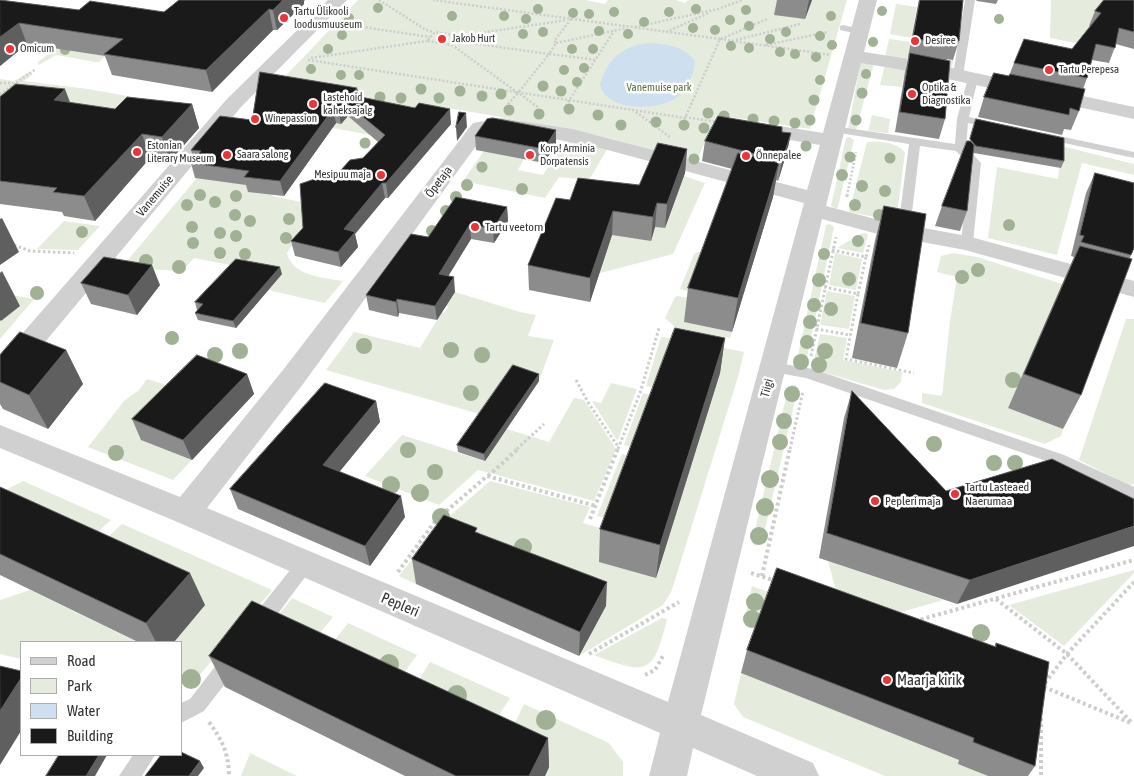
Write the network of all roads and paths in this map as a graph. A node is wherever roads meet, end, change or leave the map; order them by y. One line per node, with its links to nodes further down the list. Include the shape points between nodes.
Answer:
1 (338, 0): 10 (street, Vanemuise)
2 (379, 0): 15 (path, via 426,30)
3 (433, 0): 8 (path)
4 (742, 0): 7 (path)
5 (868, 0): 20 (street, Tiigi)
6 (966, 4): 30 (lane)
7 (718, 9): 13 (path); 16 (path)
8 (571, 19): 12 (path); 17 (path); 24 (path, via 554,41)
9 (767, 19): 19 (path)
10 (317, 20): 18 (path); 68 (street, Vanemuise, via 234,103)
11 (800, 24): 23 (path)
12 (617, 25): 13 (path); 14 (path)
13 (631, 27): 14 (path); 16 (path)
14 (615, 30): 24 (path); 28 (path)
15 (435, 32): 17 (path); 18 (path)
16 (666, 32): 19 (path)
17 (460, 36): 22 (path)
18 (430, 37): 21 (path)
19 (720, 39): 23 (path); 38 (path)
20 (852, 39): 26 (path); 26 (path); 30 (street); 44 (street, Tiigi)
21 (427, 41): 25 (path); 33 (path, via 303,59)
22 (456, 41): 25 (path); 27 (path)
23 (733, 41): 26 (path)
24 (556, 43): 27 (path)
25 (452, 45): 33 (path)
26 (763, 45)
27 (549, 54): 28 (path); 33 (path)
28 (596, 60): 35 (path)
29 (36, 68): 32 (path)
30 (966, 77): 37 (street); 39 (lane)
31 (0, 83): 32 (path)
32 (14, 83): 34 (path)
33 (518, 93): 35 (path)
34 (0, 94)
35 (568, 102): 36 (path)
36 (636, 112): 38 (path); 46 (path)
37 (1134, 113)
38 (686, 116): 42 (path, via 719,122)
39 (963, 119): 41 (lane); 48 (lane)
40 (738, 125): 44 (street)
41 (1008, 129)
42 (715, 130)
43 (860, 133): 44 (lane); 47 (lane); 51 (path)
44 (831, 134): 50 (street, Tiigi)
45 (1037, 135): 49 (lane)
46 (671, 138)
47 (914, 141): 48 (lane); 53 (lane)
48 (960, 148): 54 (lane, via 975,163)
49 (1134, 155)
50 (815, 205): 51 (street, Õpetaja); 65 (street, Tiigi); 76 (street, Õpetaja, via 780,190 626,147 493,122 480,127 293,377)
51 (842, 218): 52 (street, Õpetaja); 56 (path)
52 (874, 226): 53 (street, Õpetaja); 58 (path)
53 (904, 232): 54 (street, Õpetaja)
54 (967, 243): 60 (street, Õpetaja)
55 (9, 244): 57 (path, via 30,250)
56 (832, 250): 58 (path); 59 (path)
57 (80, 253)
58 (866, 257): 61 (path)
59 (824, 287): 61 (path); 63 (path)
60 (1134, 289)
61 (858, 294): 64 (path)
62 (659, 328): 72 (path)
63 (816, 329): 64 (path); 66 (path)
64 (850, 335): 67 (path, via 846,359)
65 (772, 367): 66 (lane); 100 (street, Tiigi)
66 (808, 373): 74 (lane, via 1058,459); 82 (path)
67 (914, 373)
68 (0, 377)
69 (576, 380): 72 (path)
70 (544, 424): 73 (path)
71 (0, 436): 76 (street, Pepleri)
72 (619, 449): 75 (path)
73 (487, 476): 75 (path); 80 (path, via 436,520)
74 (1134, 496)
75 (596, 506): 77 (path)
76 (186, 512): 79 (street, Pepleri)
77 (590, 519)
78 (1134, 560): 86 (path)
79 (305, 564): 98 (lane); 100 (street, Pepleri)
80 (397, 573)
81 (751, 573): 82 (path)
82 (762, 576): 84 (path)
83 (1134, 582): 91 (path)
84 (780, 583)
85 (682, 593): 87 (path)
86 (996, 598): 89 (path); 91 (path)
87 (680, 602): 88 (path); 92 (path)
88 (677, 611)
89 (912, 622)
90 (666, 648): 93 (path, via 660,666 650,674)
91 (1068, 654): 95 (path); 96 (path, via 1134,724)
92 (582, 658)
93 (640, 676)
94 (1037, 678): 95 (path)
95 (1046, 681): 96 (path)
96 (1042, 686): 97 (path)
97 (1042, 696)
98 (189, 709): 103 (path, via 223,742 230,759)
99 (1042, 716): 106 (path)
100 (681, 725): 104 (street, Tiigi); 105 (street, Pepleri)
101 (144, 756): 102 (lane)
102 (129, 776)
103 (229, 776)
104 (668, 776)
105 (800, 776)
106 (1041, 776)

